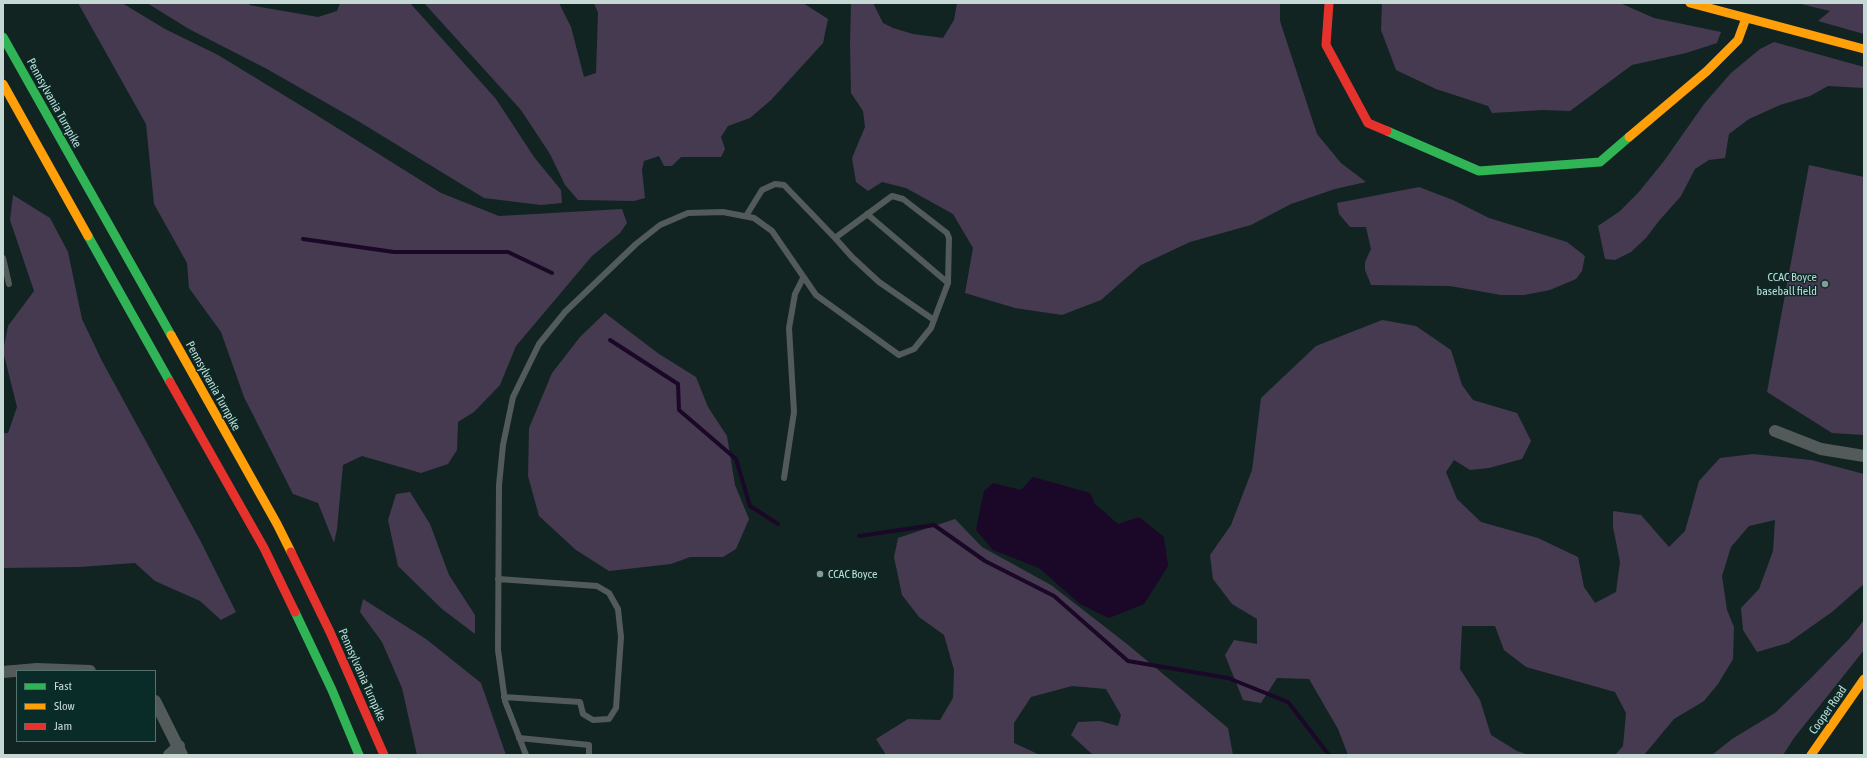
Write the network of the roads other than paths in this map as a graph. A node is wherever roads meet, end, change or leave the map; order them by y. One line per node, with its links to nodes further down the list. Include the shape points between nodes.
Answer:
1 (1329, 3): 3 (main road, via 1326,45 1368,123 1479,171 1600,162 1707,71 1738,40)
2 (1690, 3): 3 (main road)
3 (1746, 18): 5 (main road)
4 (3, 38): 30 (main road, Pennsylvania Turnpike, via 277,524 330,632)
5 (1864, 49)
6 (3, 84): 29 (main road, via 264,548 322,668)
7 (867, 214): 9 (lane); 12 (lane); 12 (lane, via 892,196 903,199 947,233)
8 (746, 216): 9 (lane, via 762,190 776,184 784,185); 11 (lane, via 754,218 772,231); 18 (lane, via 723,212 688,213 660,225 636,244 565,312 539,344 513,397 503,445 499,484)
9 (835, 238): 14 (lane, via 879,282)
10 (3, 258): 13 (lane)
11 (803, 278): 14 (lane, via 816,295 898,355 914,349 931,328); 17 (lane, via 795,294 789,328 794,412)
12 (948, 283): 14 (lane)
13 (9, 284)
14 (934, 320)
15 (1775, 431): 16 (street, via 1821,449)
16 (1864, 456)
17 (784, 478)
18 (498, 579): 24 (lane, via 498,650); 24 (lane, via 597,586 609,593 618,609 621,637 616,708 609,719 593,720 583,714 580,702)
19 (26, 670): 20 (street)
20 (64, 670)
21 (16, 671): 22 (street)
22 (3, 672)
23 (1864, 679): 33 (main road, Cooper Road)
24 (504, 697): 26 (lane)
25 (156, 703): 27 (street)
26 (519, 738): 31 (lane); 32 (lane, via 589,745)
27 (180, 750): 28 (street)
28 (169, 755)
29 (359, 755)
30 (384, 755)
31 (526, 755)
32 (589, 755)
33 (1811, 755)

